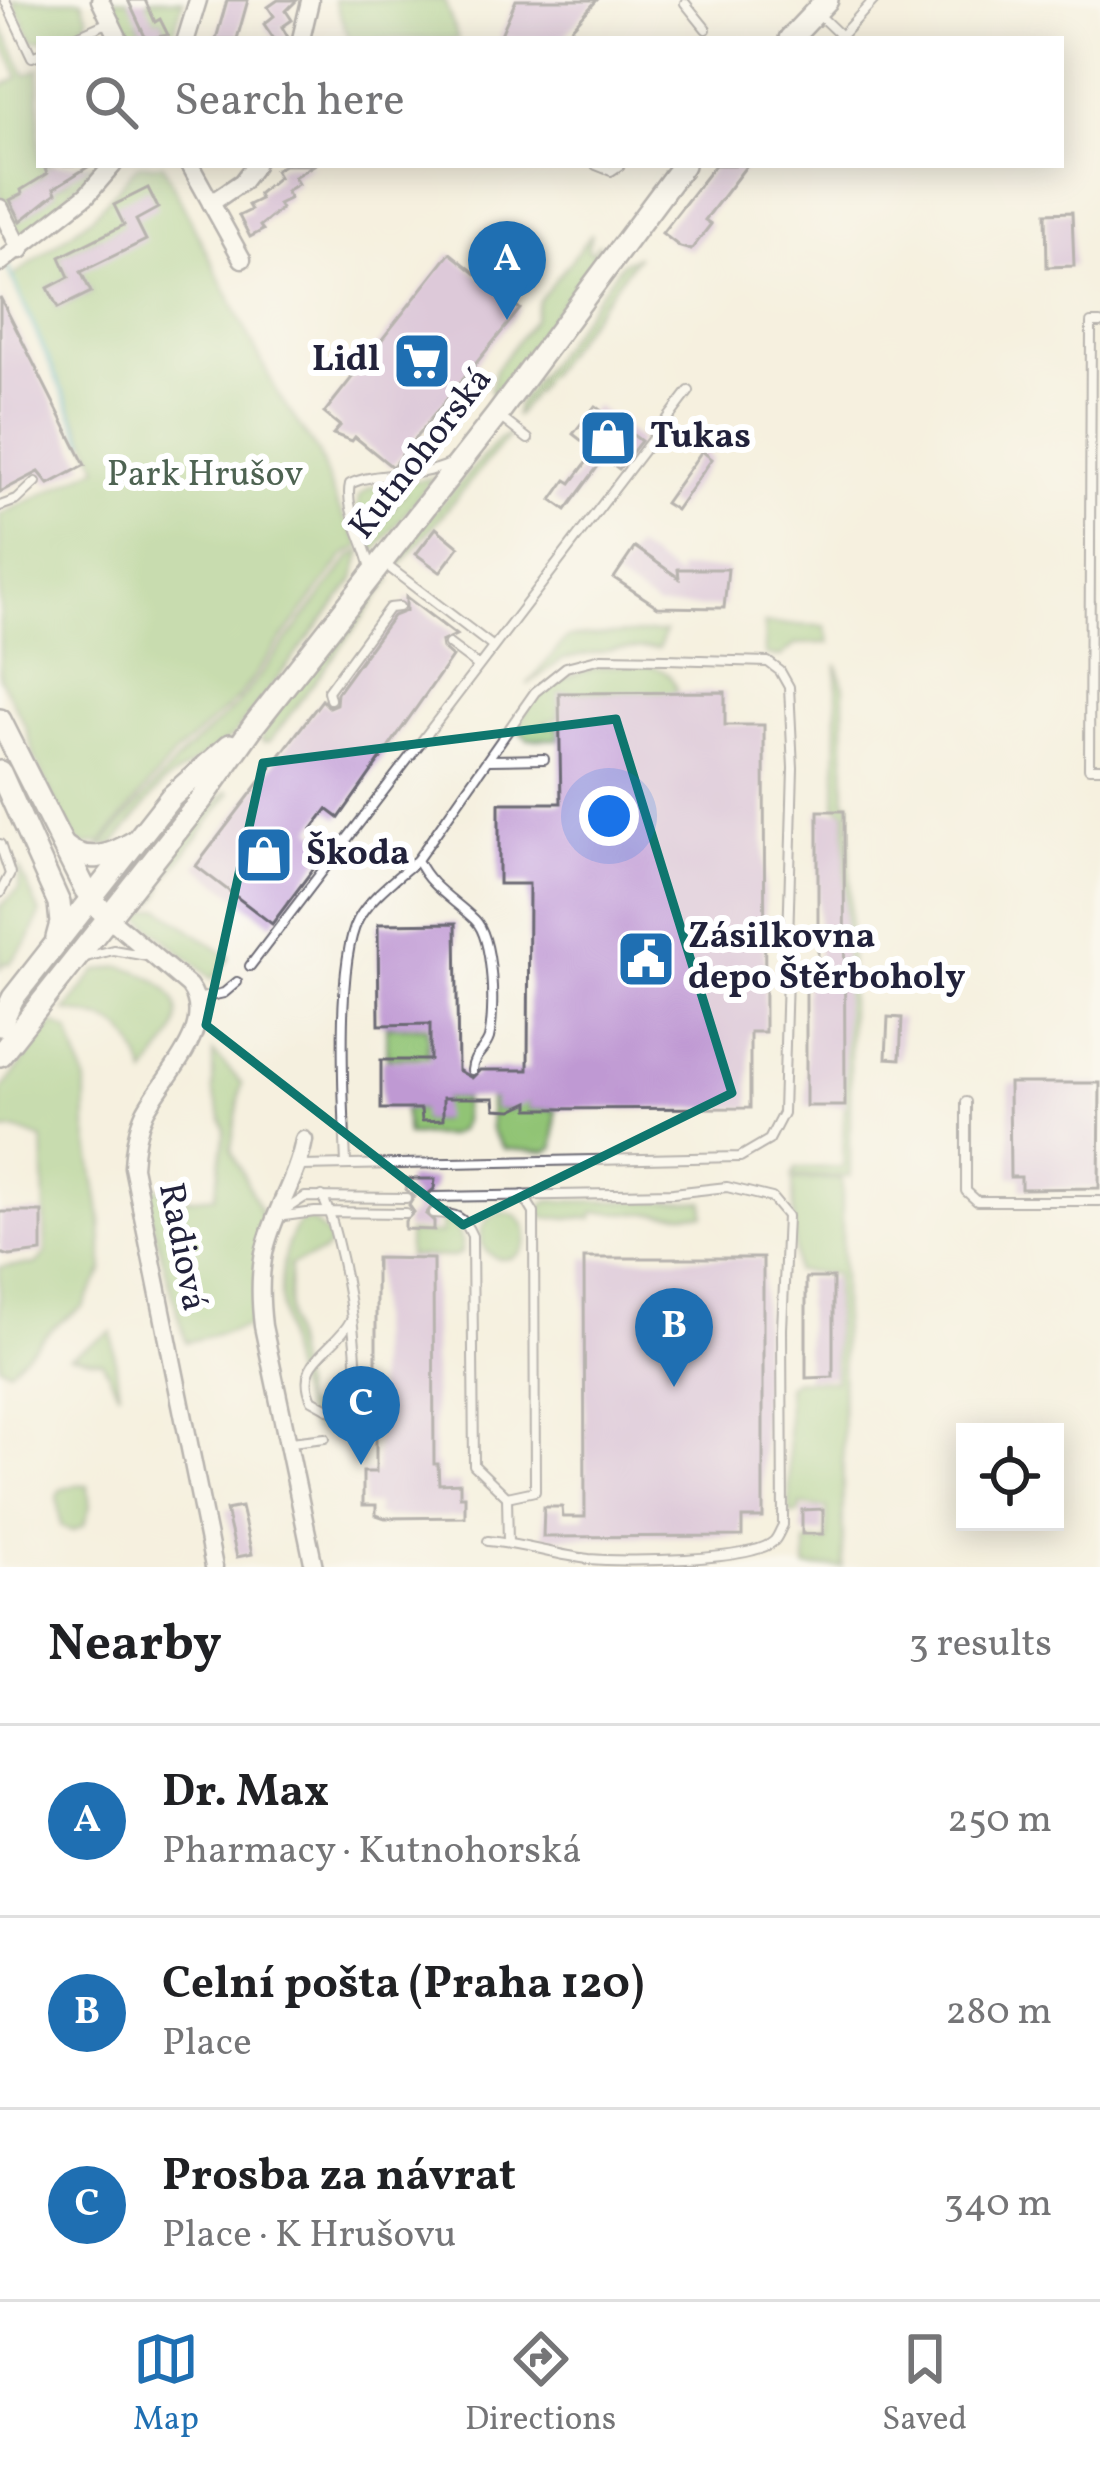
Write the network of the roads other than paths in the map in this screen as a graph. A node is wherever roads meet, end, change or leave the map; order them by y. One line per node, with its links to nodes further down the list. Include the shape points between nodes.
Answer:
1 (4, 0): 15 (lane)
2 (100, 0): 8 (street)
3 (198, 0): 12 (street)
4 (874, 0): 7 (lane, via 841,36)
5 (310, 1): 13 (street)
6 (685, 3): 9 (lane)
7 (821, 6): 14 (main road)
8 (110, 21): 10 (lane); 11 (street)
9 (706, 29)
10 (78, 36)
11 (118, 36)
12 (187, 36)
13 (302, 36)
14 (793, 36)
15 (36, 55)
16 (110, 168): 22 (street)
17 (192, 168): 20 (street)
18 (253, 168): 20 (street)
19 (681, 168): 27 (main road, Kutnohorská)
20 (211, 203): 23 (street)
21 (0, 208): 22 (street)
22 (21, 250): 24 (street)
23 (242, 259)
24 (0, 263)
25 (1100, 323): 44 (lane, via 1091,323 1089,768)
26 (689, 391): 37 (lane)
27 (496, 415): 28 (lane); 30 (main road, Kutnohorská)
28 (528, 439)
29 (428, 457): 31 (lane)
30 (464, 457): 31 (lane); 34 (main road, Kutnohorská)
31 (401, 477): 34 (lane, via 355,480 347,490)
32 (36, 482): 33 (lane)
33 (0, 506)
34 (376, 565): 37 (lane); 41 (main road, Kutnohorská)
35 (399, 607): 39 (lane, via 389,608 328,691)
36 (449, 644): 38 (lane)
37 (492, 646): 38 (lane)
38 (477, 665): 56 (lane)
39 (330, 699)
40 (0, 720): 48 (main road)
41 (254, 725): 46 (main road, Kutnohorská, via 171,797); 53 (main road, Kutnohorská)
42 (544, 759): 43 (lane)
43 (489, 760): 49 (lane); 65 (lane, via 535,692 566,667 602,658 767,662 780,670 789,687 793,768 783,1113 769,1140 740,1157)
44 (1100, 768)
45 (0, 772): 50 (main road)
46 (140, 838): 48 (main road, via 95,858); 52 (main road, Kutnohorská)
47 (0, 844): 51 (lane, via 10,874)
48 (62, 844): 52 (main road)
49 (417, 860): 62 (lane, via 488,938 488,1041); 65 (lane, via 360,915 349,940)
50 (54, 891): 52 (main road); 54 (main road, via 62,918)
51 (0, 893)
52 (87, 904): 53 (main road); 54 (main road, Kutnohorská)
53 (109, 918): 55 (street); 57 (main road, Kutnohorská)
54 (54, 944): 60 (main road, Kutnohorská)
55 (156, 958): 57 (lane, via 104,951); 59 (street)
56 (250, 966)
57 (65, 971): 61 (main road, Kutnohorská)
58 (237, 982): 59 (lane)
59 (197, 999): 82 (street, Radiová, via 199,1021 146,1111 133,1167)
60 (0, 1025)
61 (0, 1055)
62 (472, 1070)
63 (966, 1102): 71 (lane, via 966,1191 976,1201)
64 (304, 1140): 66 (street)
65 (346, 1164): 66 (lane)
66 (299, 1166): 75 (street)
67 (523, 1195): 70 (lane); 79 (lane, via 534,1213 535,1491); 81 (lane, via 727,1187 781,1204 789,1229 783,1525 759,1550 725,1556 622,1561)
68 (322, 1196): 69 (lane); 72 (lane); 75 (lane, via 305,1197)
69 (406, 1198)
70 (434, 1198)
71 (1100, 1202)
72 (331, 1212): 73 (lane); 75 (lane); 76 (lane)
73 (406, 1213)
74 (434, 1213): 79 (lane, via 457,1214 472,1236 474,1466)
75 (275, 1217): 78 (street, via 261,1308)
76 (351, 1320): 76 (lane, via 359,1385 352,1404 332,1411 312,1400 305,1379)
77 (325, 1438): 78 (lane)
78 (288, 1443): 83 (street)
79 (507, 1497): 81 (lane)
80 (488, 1541): 81 (lane)
81 (508, 1543)
82 (214, 1567)
83 (314, 1567)

